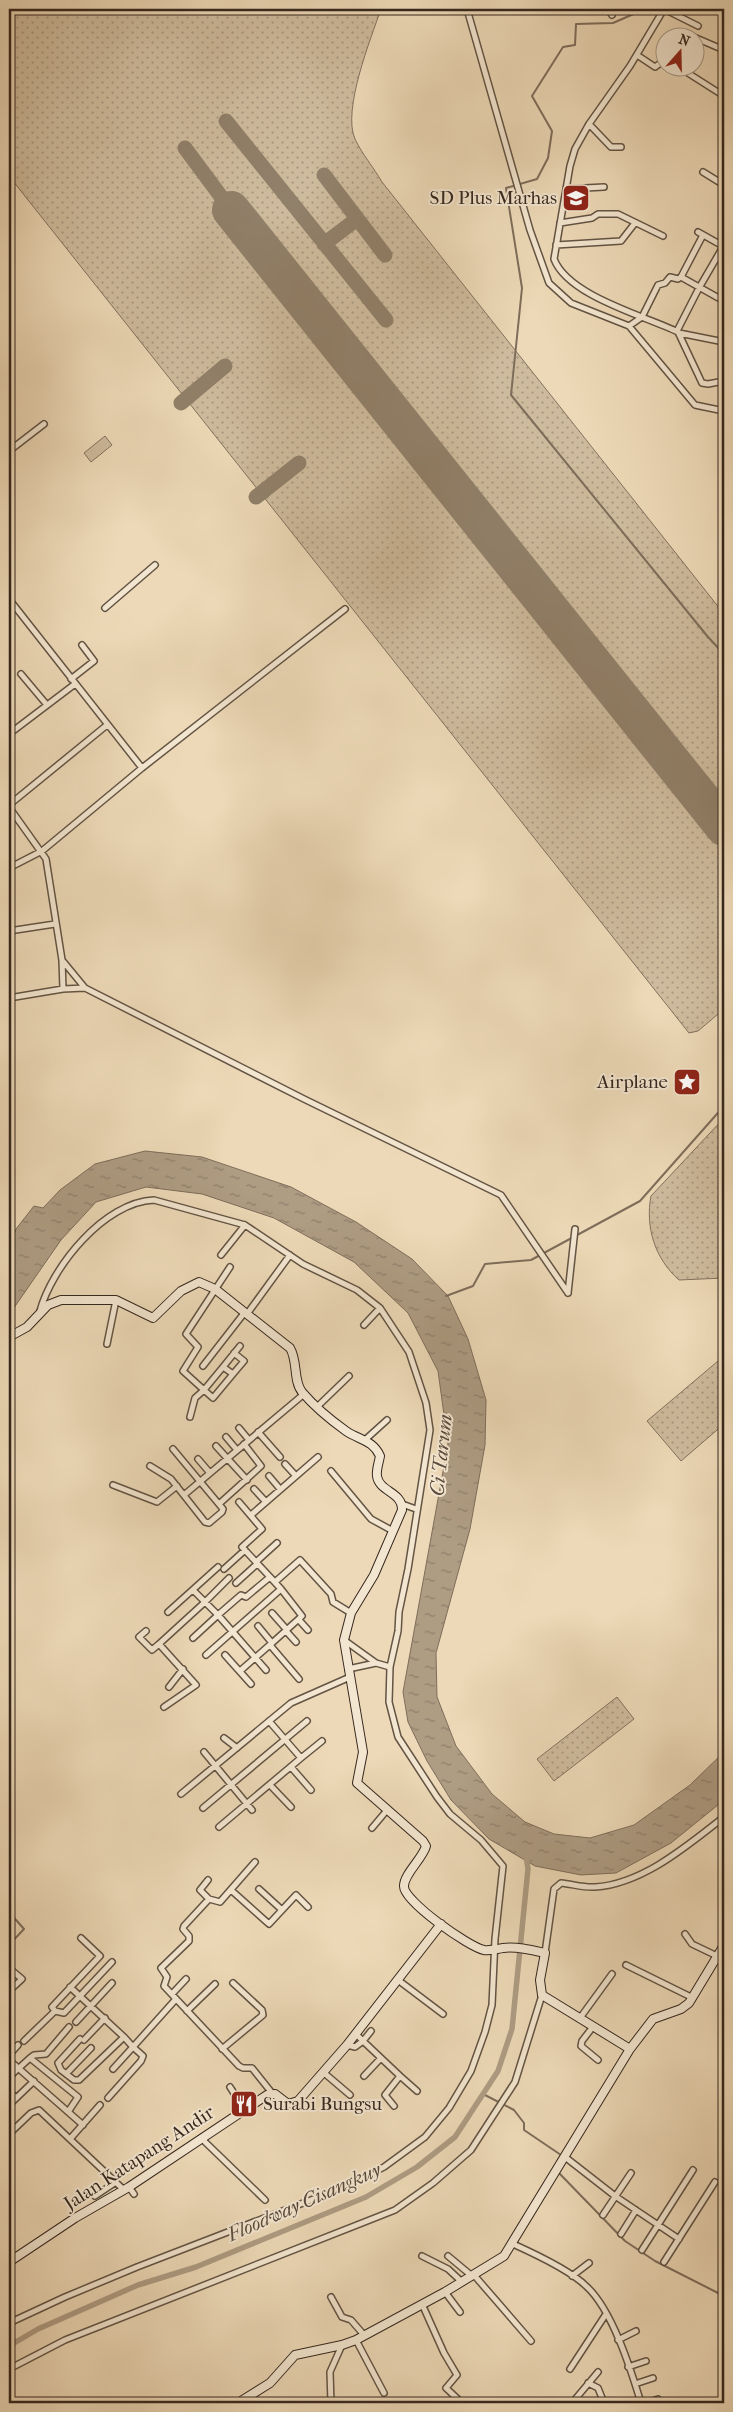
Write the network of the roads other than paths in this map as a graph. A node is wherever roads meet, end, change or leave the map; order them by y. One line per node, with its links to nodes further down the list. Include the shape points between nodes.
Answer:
1 (467, 9): 27 (street, via 548,284 571,303)
2 (608, 9): 4 (street)
3 (664, 9): 5 (street, via 699,24); 8 (street)
4 (612, 15)
5 (697, 28)
6 (706, 43): 7 (street)
7 (724, 50)
8 (636, 55): 9 (street); 12 (street)
9 (656, 66)
10 (696, 78): 11 (street)
11 (724, 96)
12 (589, 124): 13 (street, via 611,147); 17 (street, via 572,155)
13 (621, 146)
14 (702, 172): 15 (street)
15 (724, 185)
16 (604, 187): 17 (street)
17 (566, 189): 18 (street)
18 (560, 223): 19 (street, via 592,218 598,214 618,214); 21 (street)
19 (635, 223): 20 (street); 21 (street, via 621,241)
20 (663, 236)
21 (556, 245): 26 (street, via 555,262 577,285)
22 (724, 245): 23 (street, via 701,233); 24 (street)
23 (681, 277): 24 (street); 26 (street, via 670,278 658,285)
24 (699, 288): 25 (street); 28 (street)
25 (724, 299)
26 (642, 317): 27 (street); 28 (street)
27 (629, 326): 31 (street, via 695,405)
28 (678, 332): 29 (street); 30 (street, via 701,382)
29 (724, 342)
30 (724, 381)
31 (724, 411)
32 (44, 424): 33 (street)
33 (9, 451)
34 (156, 566): 36 (street)
35 (9, 599): 40 (street)
36 (105, 608)
37 (345, 609): 45 (street)
38 (82, 645): 40 (street, via 94,661)
39 (21, 674): 42 (street)
40 (70, 679): 41 (street)
41 (75, 684): 42 (street); 43 (street)
42 (47, 705): 44 (street)
43 (107, 725): 45 (street); 46 (street)
44 (9, 734)
45 (142, 768): 47 (street)
46 (9, 806): 47 (street)
47 (42, 851): 48 (street); 49 (street, via 48,869)
48 (9, 868)
49 (55, 924): 50 (street); 51 (street)
50 (9, 932)
51 (62, 960): 52 (street); 53 (street)
52 (85, 988): 53 (street); 56 (street, via 501,1195 568,1293)
53 (63, 989): 54 (street)
54 (9, 998)
55 (245, 1225): 57 (street); 58 (street); 63 (street, via 154,1200 126,1207 108,1216 60,1268 45,1292)
56 (575, 1229)
57 (221, 1255)
58 (290, 1255): 62 (street, via 357,1290); 64 (street)
59 (230, 1267): 60 (street)
60 (215, 1289): 61 (street, via 199,1282 190,1284 151,1318); 64 (street); 76 (street, via 186,1334 198,1348 183,1372)
61 (116, 1300): 63 (street, via 61,1300); 67 (street)
62 (380, 1308): 65 (street); 110 (street, via 409,1352 430,1420 430,1442)
63 (40, 1312): 66 (street, via 26,1327)
64 (246, 1314): 70 (street); 77 (street, via 290,1348 299,1387)
65 (364, 1326)
66 (9, 1337)
67 (106, 1344)
68 (240, 1346): 69 (street)
69 (234, 1354): 71 (street); 72 (street, via 244,1361)
70 (203, 1366)
71 (223, 1367): 72 (street); 74 (street)
72 (233, 1374): 75 (street)
73 (349, 1376): 78 (street)
74 (212, 1380): 75 (street); 76 (street)
75 (221, 1388): 76 (street, via 213,1398)
76 (204, 1390): 79 (street, via 195,1398)
77 (304, 1394): 78 (street); 82 (street)
78 (318, 1406): 84 (street, via 347,1432)
79 (190, 1417)
80 (387, 1420): 84 (street)
81 (238, 1428): 85 (street)
82 (258, 1432): 85 (street); 89 (street)
83 (226, 1438): 88 (street)
84 (366, 1439): 109 (street, via 379,1453 379,1481)
85 (246, 1442): 88 (street); 100 (street, via 261,1465)
86 (216, 1446): 92 (street)
87 (173, 1449): 99 (street)
88 (237, 1450): 92 (street)
89 (280, 1457)
90 (318, 1457): 98 (street)
91 (198, 1458): 96 (street)
92 (226, 1459): 96 (street); 100 (street)
93 (285, 1464): 98 (street)
94 (150, 1466): 102 (street, via 168,1476)
95 (331, 1472): 112 (street, via 371,1519)
96 (210, 1473): 99 (street)
97 (269, 1476): 104 (street)
98 (296, 1476): 104 (street)
99 (201, 1480): 105 (street); 108 (street)
100 (247, 1480): 108 (street)
101 (113, 1485): 102 (street, via 157,1502)
102 (177, 1486): 105 (street)
103 (254, 1489): 107 (street)
104 (280, 1490): 107 (street)
105 (184, 1495): 108 (street, via 207,1523 222,1512)
106 (239, 1502): 111 (street)
107 (266, 1502): 111 (street)
108 (219, 1504)
109 (402, 1504): 110 (street); 112 (street)
110 (416, 1509): 142 (street)
111 (251, 1515): 114 (street, via 262,1529 242,1547)
112 (393, 1531): 125 (street, via 374,1575)
113 (277, 1543): 115 (street)
114 (245, 1550): 115 (street); 121 (street)
115 (257, 1563): 116 (street); 119 (street)
116 (270, 1577): 118 (street); 126 (street, via 246,1597 241,1595)
117 (229, 1578): 122 (street)
118 (275, 1582): 120 (street); 125 (street, via 300,1560 331,1594 333,1602)
119 (236, 1583)
120 (281, 1589): 127 (street, via 302,1614); 132 (street)
121 (193, 1590): 122 (street); 123 (street)
122 (205, 1602): 126 (street); 136 (street)
123 (168, 1612)
124 (272, 1613): 129 (street)
125 (351, 1613): 134 (street)
126 (218, 1615): 132 (street); 133 (street)
127 (298, 1620): 129 (street); 130 (street)
128 (258, 1626): 137 (street)
129 (286, 1630): 135 (street); 137 (street)
130 (308, 1630)
131 (146, 1631): 136 (street, via 139,1637 152,1650)
132 (233, 1632): 138 (street); 140 (street)
133 (193, 1638)
134 (344, 1640): 141 (street); 144 (street)
135 (296, 1642)
136 (159, 1644): 143 (street)
137 (271, 1644): 140 (street); 148 (street)
138 (206, 1655)
139 (226, 1655): 146 (street)
140 (256, 1657): 145 (street); 146 (street)
141 (376, 1663): 142 (street); 144 (street)
142 (390, 1667): 185 (street, via 389,1702 398,1737 450,1814 481,1840 503,1866)
143 (183, 1669): 150 (street); 151 (street, via 196,1685)
144 (348, 1669): 147 (street)
145 (266, 1670)
146 (240, 1671): 149 (street)
147 (350, 1678): 152 (street, via 297,1699); 169 (street, via 363,1752 357,1783)
148 (299, 1679)
149 (251, 1684)
150 (169, 1688)
151 (164, 1707)
152 (269, 1721): 155 (street); 157 (street)
153 (307, 1721): 155 (street)
154 (224, 1738): 157 (street)
155 (285, 1739): 159 (street); 162 (street)
156 (322, 1741): 159 (street)
157 (237, 1748): 160 (street)
158 (204, 1752): 160 (street)
159 (301, 1758): 161 (street)
160 (216, 1766): 162 (street); 165 (street)
161 (291, 1767): 163 (street); 164 (street)
162 (231, 1784): 166 (street); 168 (street)
163 (270, 1785): 166 (street); 167 (street)
164 (311, 1790)
165 (181, 1794)
166 (247, 1804): 170 (street); 172 (street)
167 (291, 1807)
168 (203, 1808)
169 (388, 1809): 173 (street); 181 (street, via 426,1845 404,1883 404,1889 414,1903)
170 (252, 1810)
171 (724, 1817): 186 (street, via 668,1859 614,1884 593,1887 557,1885)
172 (219, 1827)
173 (372, 1828)
174 (256, 1862): 177 (street)
175 (208, 1880): 178 (street, via 200,1890)
176 (259, 1889): 180 (street)
177 (231, 1890): 178 (street, via 219,1903); 180 (street, via 269,1924)
178 (209, 1899): 199 (street, via 183,1927 189,1941 162,1967 168,1977 163,1984)
179 (308, 1907): 180 (street, via 296,1895)
180 (282, 1910)
181 (441, 1924): 185 (street, via 482,1950); 193 (street)
182 (686, 1934): 187 (street, via 692,1944)
183 (81, 1938): 197 (street, via 100,1956)
184 (724, 1945): 187 (street)
185 (495, 1949): 186 (street); 280 (street, via 492,2005 471,2072 449,2108 425,2137 384,2167 342,2188 95,2284)
186 (545, 1953): 201 (street, via 540,1980)
187 (717, 1956): 202 (street)
188 (112, 1962): 200 (street)
189 (626, 1965): 202 (street)
190 (9, 1968): 198 (street, via 22,1979)
191 (612, 1974): 209 (street)
192 (186, 1979): 199 (street)
193 (398, 1980): 207 (street); 214 (street)
194 (112, 1983): 204 (street)
195 (233, 1983): 221 (street, via 262,2010 263,2015)
196 (215, 1984): 205 (street)
197 (70, 1987): 200 (street); 206 (street, via 52,2007)
198 (9, 1991)
199 (172, 1994): 203 (street)
200 (80, 1995): 204 (street); 206 (street, via 62,2014)
201 (542, 1995): 209 (street); 289 (street, via 515,2082 502,2106 471,2150 395,2210 65,2340)
202 (693, 1998): 220 (street, via 681,2009 653,2019)
203 (176, 1999): 205 (street); 218 (street)
204 (92, 2006): 208 (street); 210 (street)
205 (187, 2010): 221 (street)
206 (55, 2011): 222 (street)
207 (443, 2014)
208 (105, 2018): 215 (street); 230 (street, via 58,2063)
209 (580, 2018): 212 (street)
210 (76, 2022)
211 (70, 2028): 223 (street, via 46,2054)
212 (592, 2028): 220 (street); 226 (street, via 581,2046)
213 (371, 2031): 216 (street)
214 (356, 2034): 216 (street); 217 (street)
215 (124, 2037): 218 (street); 230 (street, via 79,2080)
216 (363, 2041): 217 (street, via 355,2047); 224 (street)
217 (347, 2045): 229 (street)
218 (133, 2046): 228 (street); 241 (street, via 142,2056 141,2061)
219 (91, 2048): 230 (street)
220 (630, 2048): 251 (street)
221 (222, 2050): 238 (street, via 243,2068 252,2068)
222 (9, 2055)
223 (30, 2058): 227 (street); 246 (street, via 78,2097)
224 (381, 2058): 231 (street); 232 (street)
225 (9, 2060): 227 (street)
226 (598, 2060)
227 (18, 2067): 233 (street); 234 (street)
228 (113, 2069)
229 (323, 2072): 238 (street, via 295,2103 288,2104); 239 (street)
230 (66, 2074)
231 (364, 2076)
232 (400, 2076): 236 (street); 244 (street, via 385,2095)
233 (9, 2077)
234 (34, 2081): 240 (street); 246 (street)
235 (230, 2087): 245 (street)
236 (417, 2090)
237 (9, 2091): 240 (street)
238 (272, 2093): 245 (street, Jalan Katapang Andir)
239 (350, 2095)
240 (16, 2098): 243 (street)
241 (108, 2098)
242 (100, 2104): 247 (street)
243 (9, 2105)
244 (394, 2106)
245 (244, 2109): 249 (street, Jalan Katapang Andir)
246 (68, 2112): 247 (street)
247 (83, 2125): 250 (street)
248 (9, 2134): 250 (street, via 36,2110)
249 (201, 2138): 256 (street, Jalan Katapang Andir); 259 (street)
250 (70, 2139): 254 (street)
251 (564, 2157): 258 (street); 265 (street)
252 (693, 2170): 262 (street)
253 (631, 2173): 258 (street)
254 (116, 2182): 256 (street); 257 (street)
255 (714, 2182): 264 (street)
256 (129, 2190): 269 (street, Jalan Katapang Andir, via 75,2218)
257 (95, 2196)
258 (615, 2196): 260 (street); 261 (street)
259 (265, 2200)
260 (636, 2210): 262 (street); 263 (street)
261 (603, 2215)
262 (658, 2225): 264 (street); 266 (street)
263 (621, 2234)
264 (679, 2239): 270 (street)
265 (513, 2244): 272 (street, via 498,2262); 273 (street)
266 (642, 2250)
267 (422, 2256): 274 (street, via 448,2269)
268 (448, 2256): 272 (street)
269 (9, 2262)
270 (664, 2262)
271 (589, 2263): 273 (street)
272 (472, 2275): 274 (street); 285 (street)
273 (572, 2276): 279 (street, via 588,2287)
274 (462, 2282): 275 (street)
275 (445, 2292): 277 (street); 278 (street)
276 (331, 2297): 282 (street, via 342,2317 351,2320)
277 (422, 2304): 282 (street); 299 (street, via 457,2375 446,2388)
278 (460, 2312)
279 (606, 2314): 284 (street); 290 (street)
280 (9, 2323)
281 (636, 2331): 284 (street)
282 (364, 2335): 283 (street)
283 (356, 2340): 286 (street); 295 (street)
284 (618, 2340): 288 (street)
285 (531, 2341)
286 (342, 2346): 297 (street, via 295,2355 270,2383); 298 (street, via 330,2372)
287 (646, 2361): 288 (street)
288 (628, 2367): 294 (street)
289 (9, 2369)
290 (570, 2369)
291 (598, 2372): 293 (street)
292 (654, 2378): 294 (street)
293 (588, 2382): 300 (street); 301 (street, via 598,2388)
294 (635, 2384): 302 (street)
295 (384, 2393)
296 (658, 2400): 303 (street)
297 (238, 2403)
298 (331, 2403)
299 (462, 2403)
300 (572, 2403)
301 (604, 2403)
302 (641, 2403)
303 (646, 2403)

